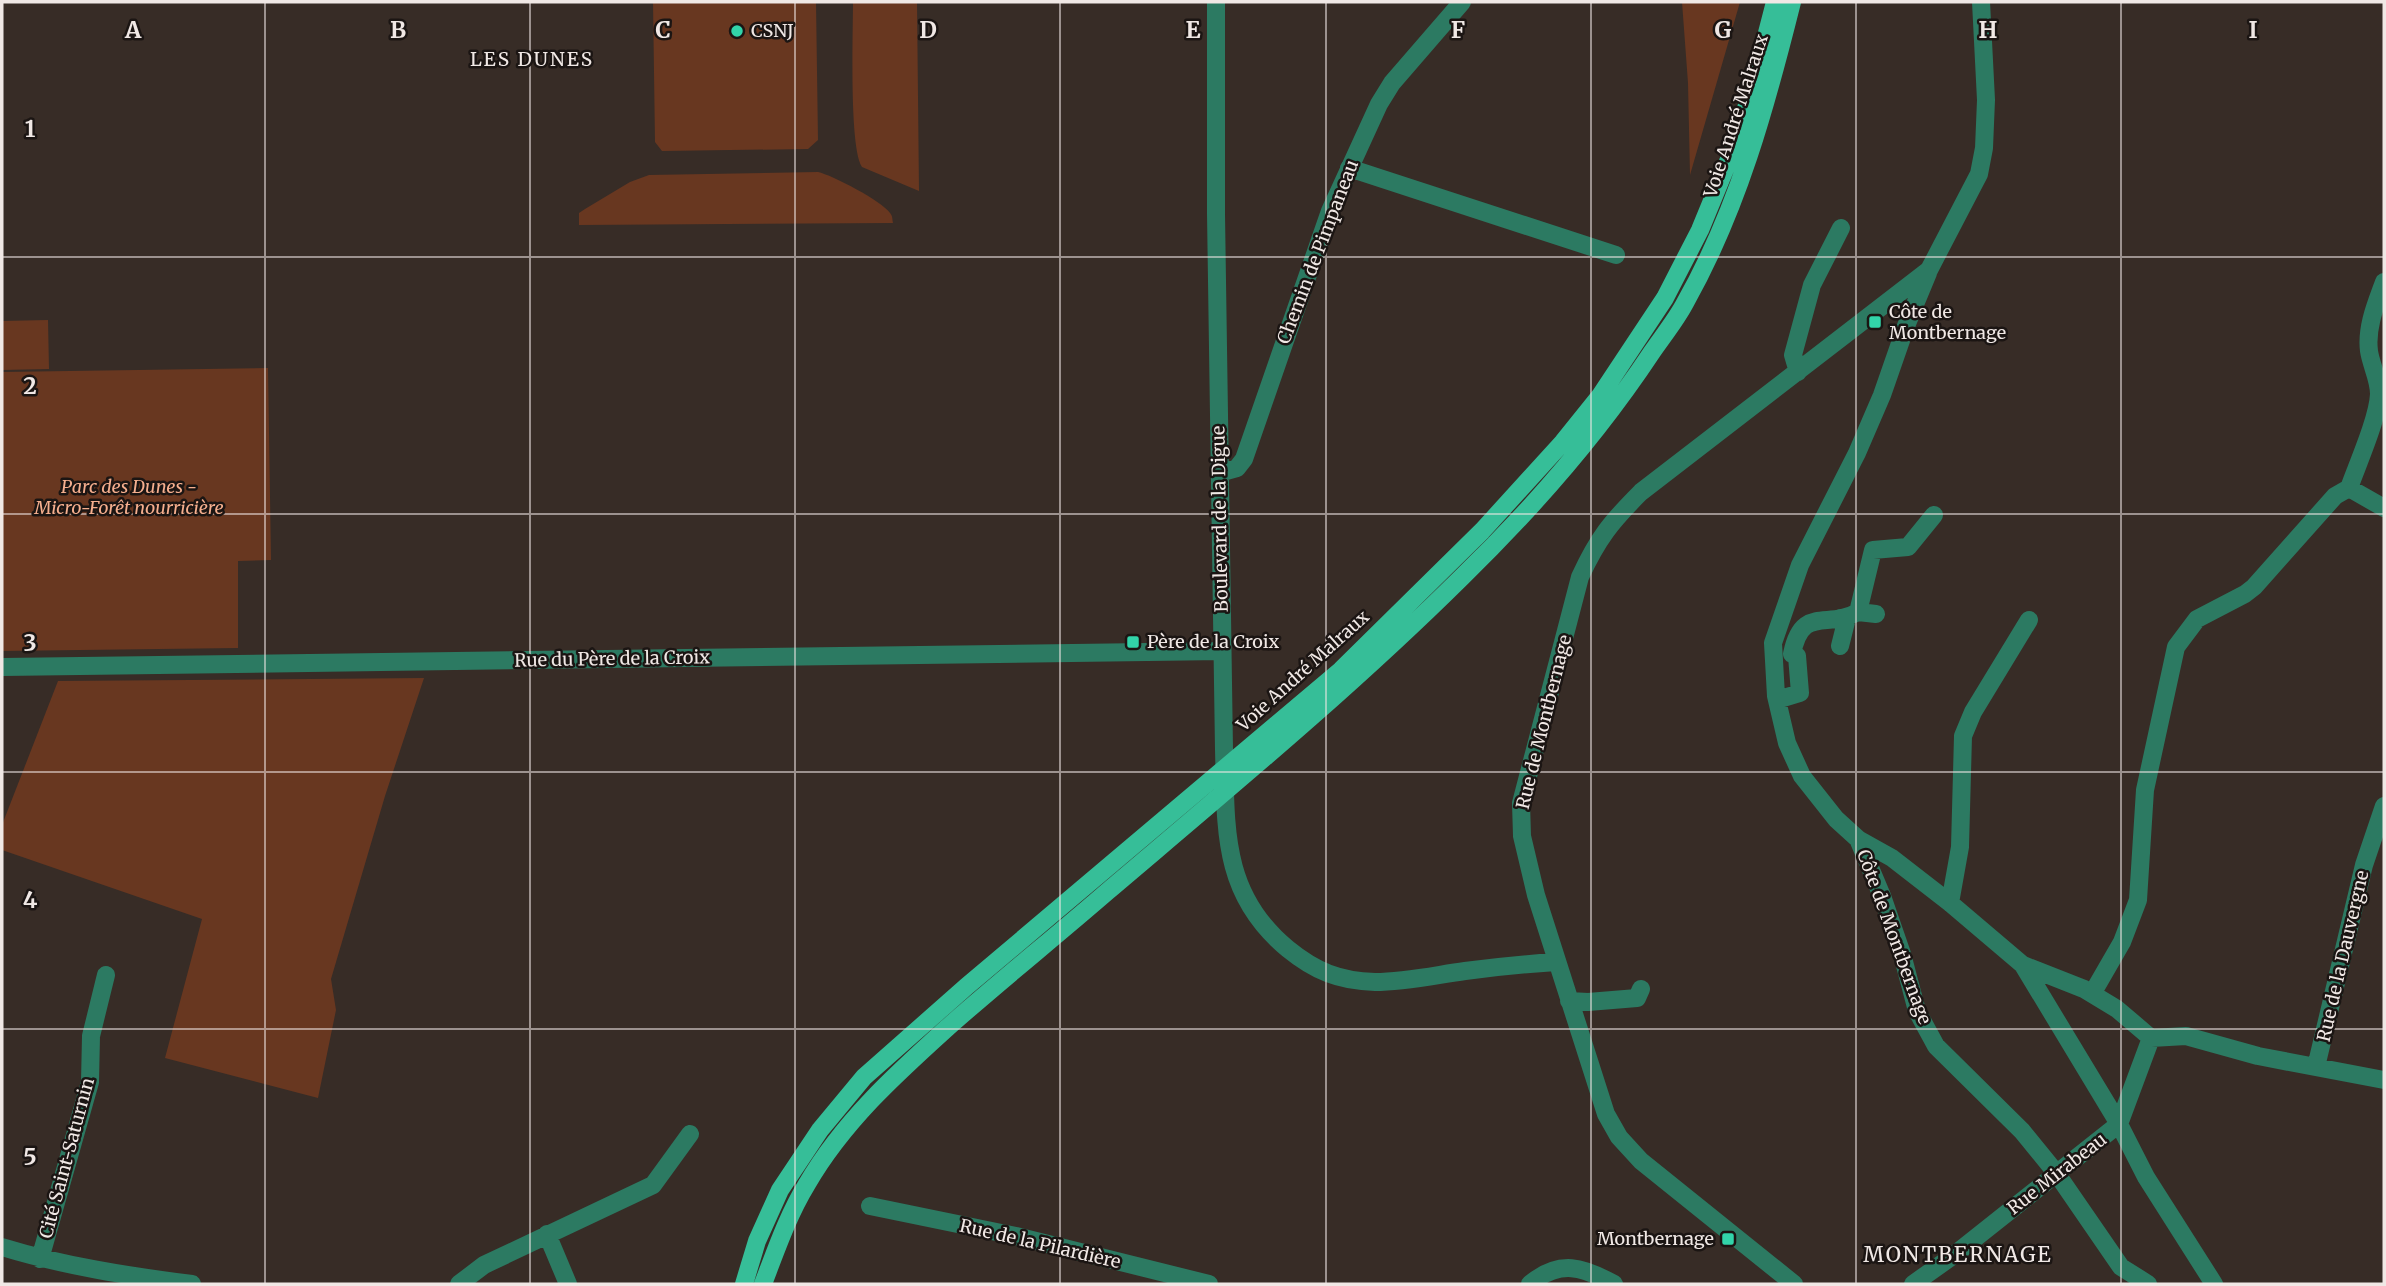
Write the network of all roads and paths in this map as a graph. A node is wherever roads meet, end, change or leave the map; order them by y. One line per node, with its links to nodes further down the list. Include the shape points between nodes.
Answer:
1 (1216, 2): 12 (street, Boulevard de la Digue)
2 (1462, 2): 6 (street, Chemin de Pimpaneau, via 1385,92)
3 (1775, 2): 47 (main road, Voie André Malraux, via 1738,134 1700,230 1665,298 1600,396 1482,531 1341,670 864,1077 820,1129 780,1190)
4 (1792, 2): 48 (main road, Voie André Malraux, via 1771,89 1719,234 1684,305 1627,391 1566,468 1498,542 1344,689 880,1089 806,1184)
5 (1980, 2): 9 (street, Rue de Montbernage, via 1984,148 1979,174)
6 (1349, 168): 8 (street); 12 (street, Chemin de Pimpaneau, via 1244,459 1237,468)
7 (1841, 228): 11 (street, via 1812,285 1793,355)
8 (1616, 255)
9 (1929, 270): 11 (street, Rue de Montbernage); 23 (street, Côte de Montbernage, via 1882,396 1800,565 1773,643)
10 (2384, 282): 13 (street, via 2369,336 2378,382 2377,406)
11 (1798, 372): 27 (street, Rue de Montbernage, via 1641,492 1595,544 1580,577 1521,803 1522,836)
12 (1219, 473): 21 (street, Boulevard de la Digue)
13 (2349, 488): 14 (street); 30 (street, via 2335,496 2253,587 2197,619 2176,647 2145,790 2138,900 2122,942)
14 (2384, 508)
15 (1934, 515): 16 (street, via 1908,547 1873,550)
16 (1858, 612): 17 (street); 18 (street)
17 (1876, 614)
18 (1840, 618): 20 (street, via 1846,622); 23 (street, via 1814,622 1800,630 1792,654 1797,656 1800,693)
19 (2029, 620): 26 (street, via 1963,736 1959,858)
20 (1840, 646)
21 (1222, 651): 22 (street, Rue du Père de la Croix); 27 (street, Boulevard de la Digue, via 1230,857 1240,890 1277,940 1331,977 1374,982)
22 (2, 667)
23 (1777, 700): 25 (street, Côte de Montbernage, via 1787,743 1802,776)
24 (2384, 806): 34 (street, Rue de la Dauvergne, via 2364,865)
25 (1858, 839): 26 (street, via 1892,858); 38 (street, Côte de Montbernage, via 1890,919 1917,1011 1936,1046 2022,1131)
26 (1950, 903): 28 (street)
27 (1556, 962): 32 (street, Rue de Montbernage)
28 (2023, 965): 30 (street); 36 (street)
29 (106, 975): 42 (street, Cité Saint-Saturnin, via 91,1036 89,1082)
30 (2092, 994): 33 (street)
31 (1642, 996): 32 (street)
32 (1569, 1001): 43 (street, Rue de Montbernage, via 1606,1114 1619,1137 1641,1161)
33 (2151, 1038): 34 (street, via 2186,1036); 36 (street)
34 (2316, 1067): 35 (street)
35 (2384, 1080)
36 (2119, 1124): 38 (street, Rue Mirabeau); 54 (street, Rue Mirabeau, via 2146,1177)
37 (691, 1134): 40 (street, via 653,1185)
38 (2057, 1174): 52 (street, Rue Mirabeau); 53 (street, Côte de Montbernage, via 2121,1267)
39 (870, 1206): 49 (street, Rue de la Pilardière, via 1016,1236)
40 (547, 1234): 45 (street, via 484,1265); 46 (street)
41 (2, 1247): 42 (street)
42 (40, 1259): 44 (street)
43 (1784, 1282)
44 (192, 1284)
45 (459, 1284)
46 (568, 1284)
47 (744, 1284)
48 (763, 1284)
49 (1209, 1284)
50 (1530, 1284): 51 (street, via 1548,1272 1573,1268 1588,1270)
51 (1614, 1284)
52 (1913, 1284)
53 (2148, 1284)
54 (2214, 1284)

